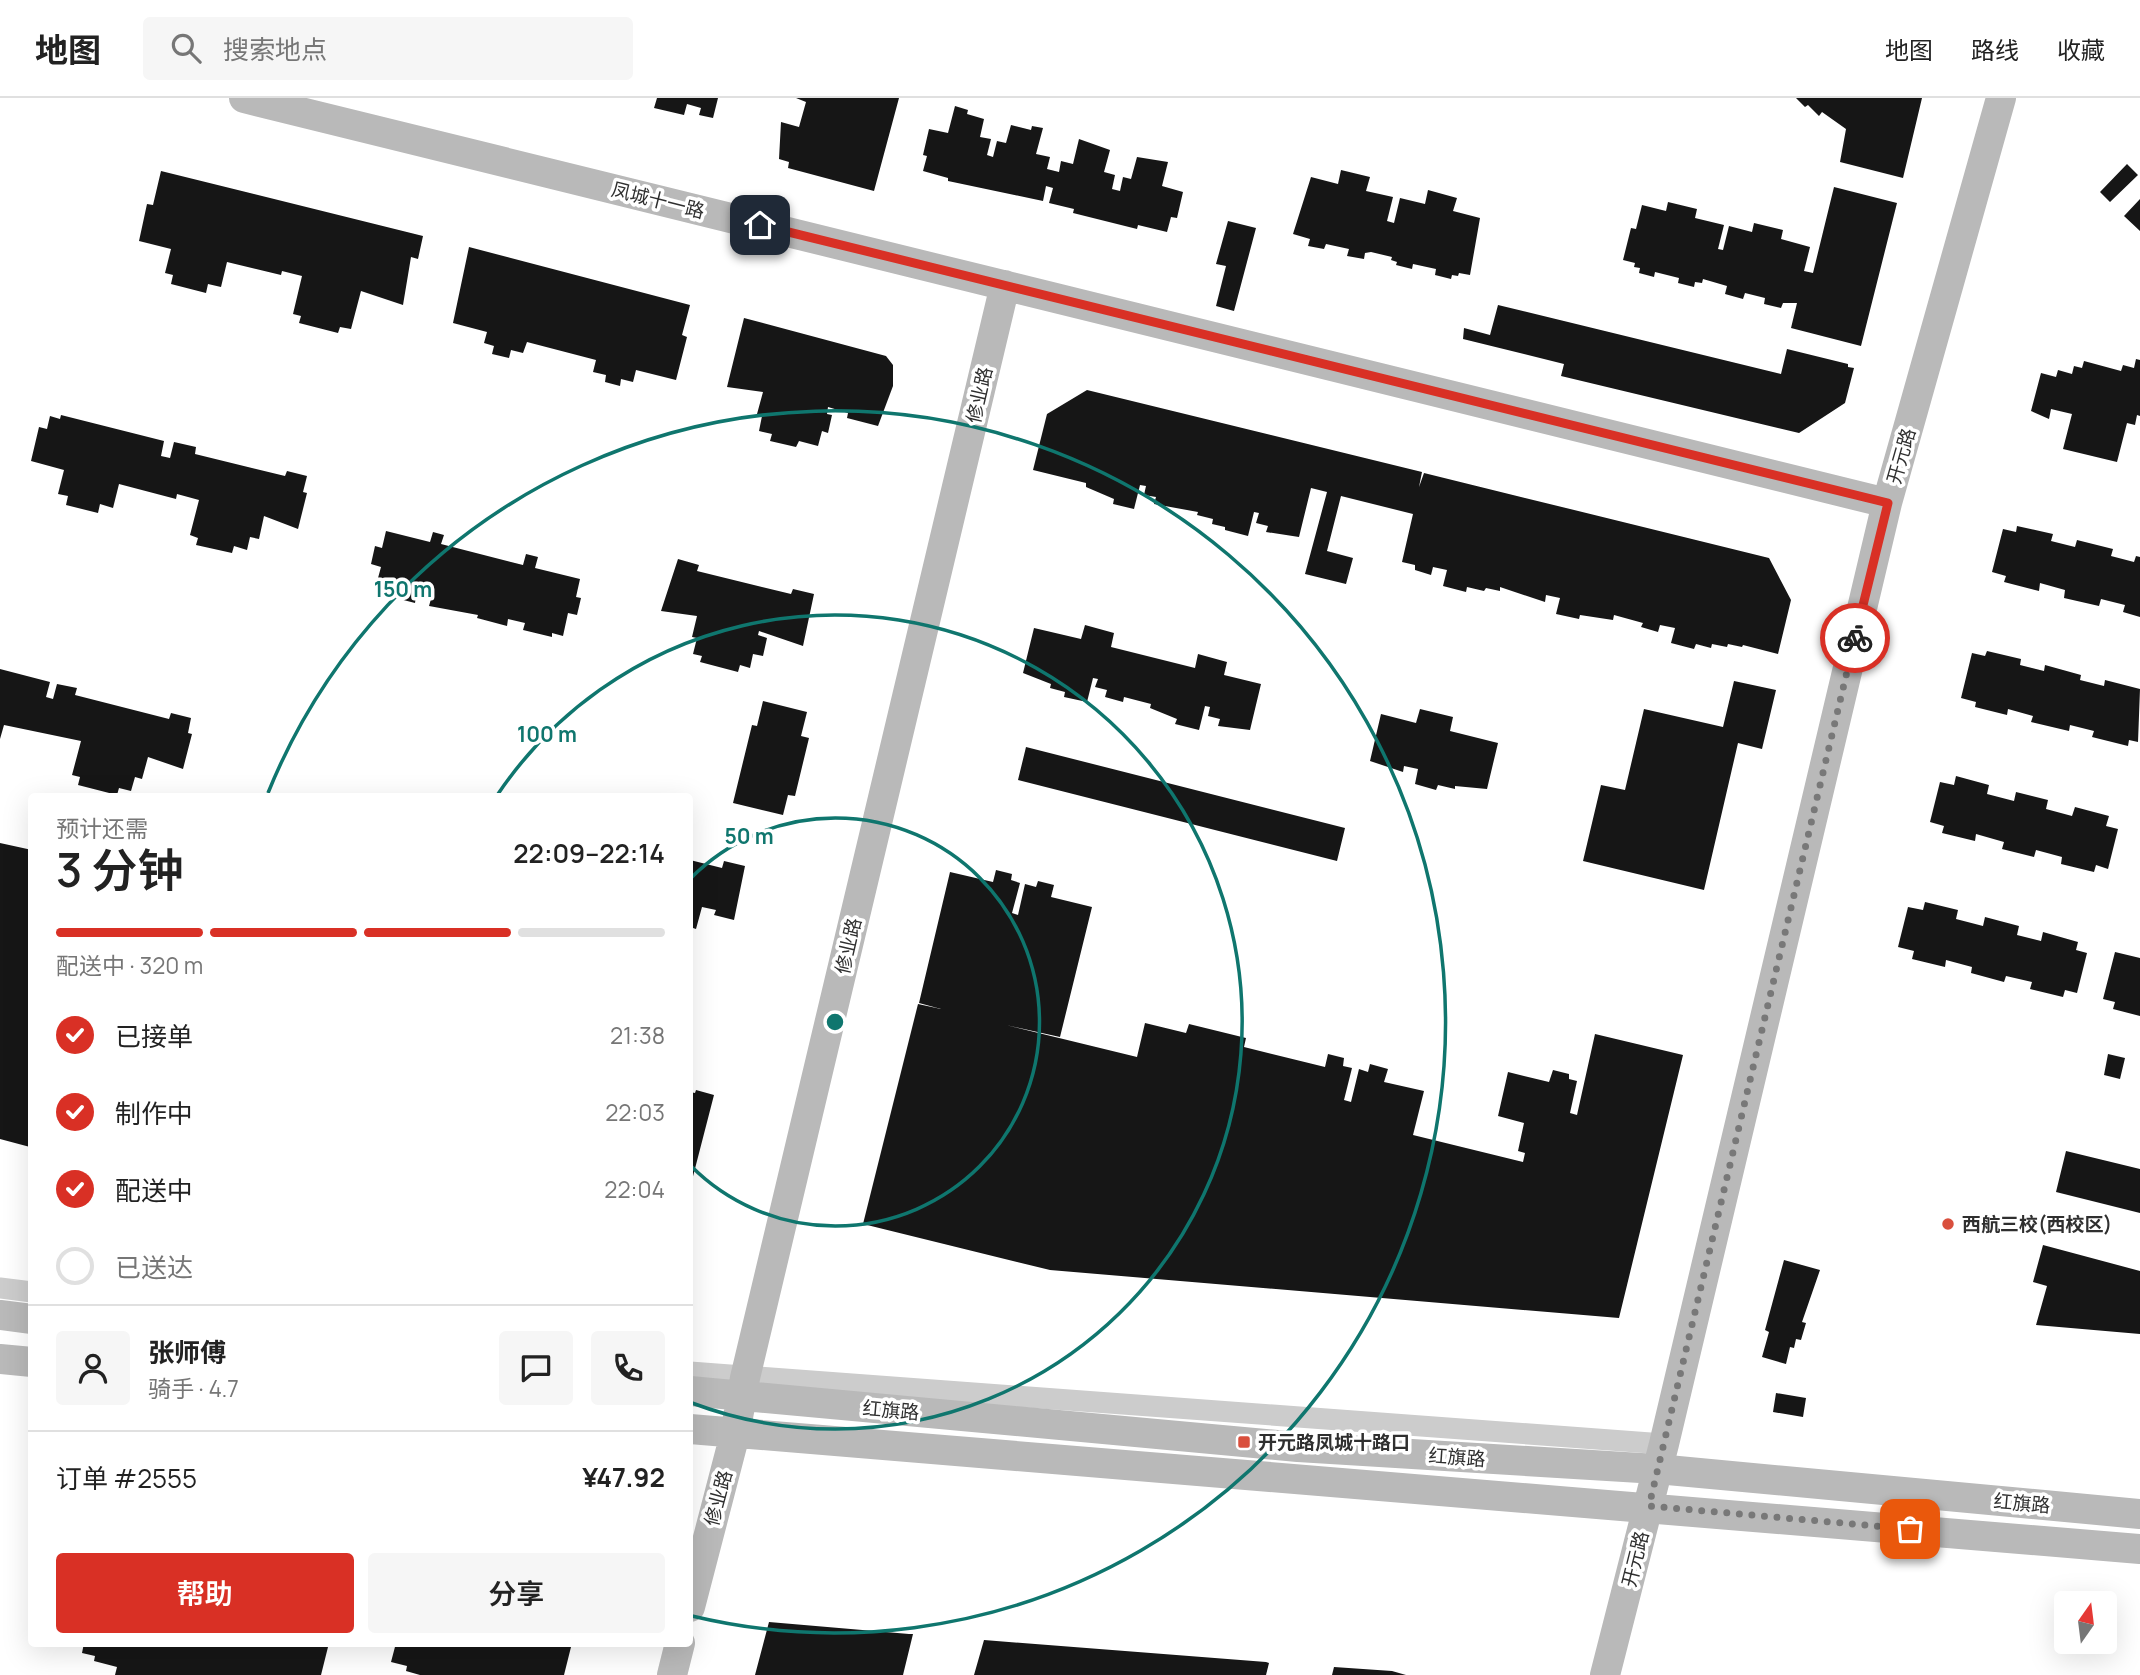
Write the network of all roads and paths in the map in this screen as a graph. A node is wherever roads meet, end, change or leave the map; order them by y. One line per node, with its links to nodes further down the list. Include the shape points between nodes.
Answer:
1 (244, 98): 3 (street, 凤城十一路)
2 (2001, 98): 4 (street, 开元路)
3 (1005, 285): 4 (street, 凤城十一路); 12 (street, 修业路)
4 (1888, 503): 16 (street, 开元路)
5 (0, 1287): 6 (street)
6 (28, 1291)
7 (0, 1315): 8 (street)
8 (28, 1318)
9 (0, 1359): 10 (street)
10 (28, 1362)
11 (693, 1373): 12 (street)
12 (743, 1387): 13 (street, 红旗路); 15 (street, 修业路); 16 (street, 红旗路, via 1298,1447)
13 (693, 1391)
14 (693, 1429): 15 (street, 红旗路)
15 (735, 1434): 17 (street, 红旗路); 20 (street, 修业路)
16 (1660, 1457): 17 (street, 开元路); 18 (street, 红旗路)
17 (1649, 1506): 19 (street, 红旗路); 23 (street, 开元路)
18 (2140, 1514)
19 (2140, 1549)
20 (693, 1595)
21 (679, 1647): 22 (street)
22 (672, 1675)
23 (1605, 1675)

